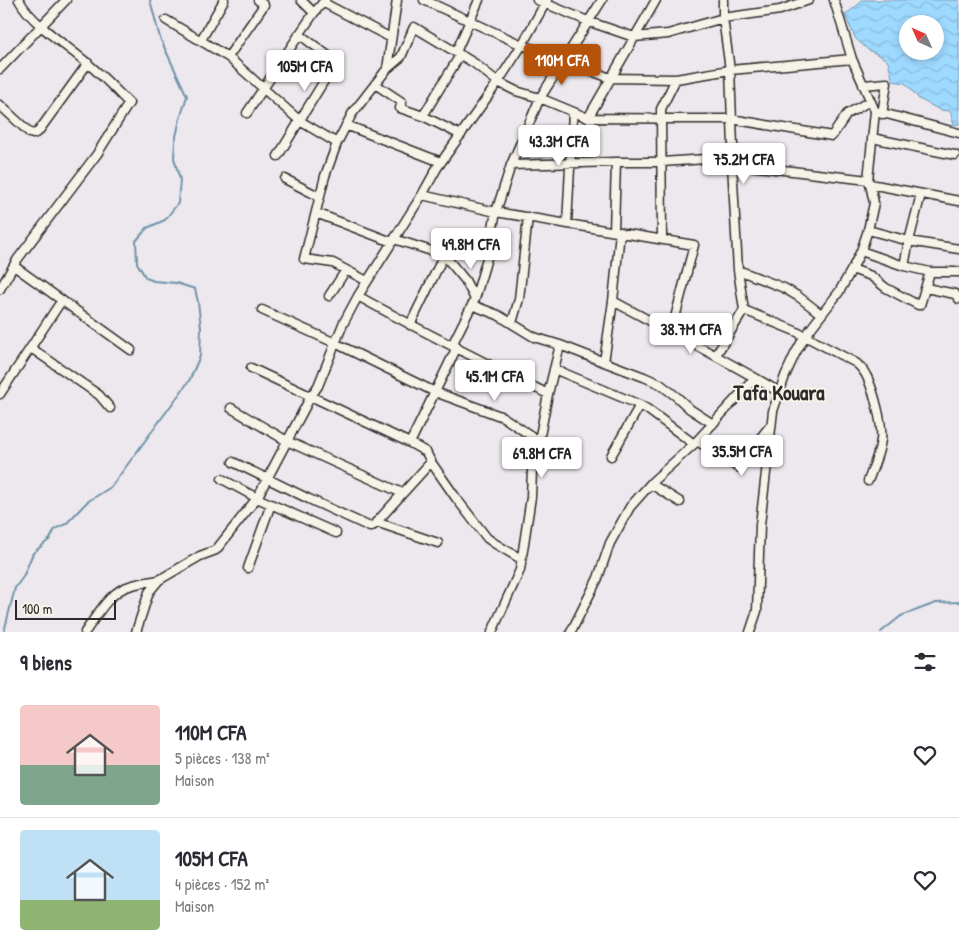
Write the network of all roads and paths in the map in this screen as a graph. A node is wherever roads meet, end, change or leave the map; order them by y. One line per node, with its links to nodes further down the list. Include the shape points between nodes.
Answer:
1 (19, 0): 22 (street)
2 (66, 0): 22 (street)
3 (224, 0): 26 (street)
4 (258, 0): 29 (street, via 264,5)
5 (301, 0): 17 (street)
6 (397, 0): 25 (street)
7 (424, 0): 20 (street)
8 (479, 0): 20 (street)
9 (537, 0): 16 (street)
10 (602, 0): 21 (street)
11 (656, 0): 24 (street)
12 (723, 0): 18 (street)
13 (809, 0): 18 (street, via 780,10)
14 (834, 0): 30 (street)
15 (325, 1): 17 (street); 25 (street)
16 (546, 2): 21 (street); 27 (street)
17 (314, 13): 23 (street)
18 (724, 18): 24 (street, via 668,34); 35 (street)
19 (166, 20): 26 (street)
20 (469, 20): 27 (street); 28 (street)
21 (590, 22): 24 (street); 31 (street)
22 (41, 26): 32 (street); 33 (street)
23 (299, 34): 41 (street); 52 (street, via 335,63)
24 (634, 37): 36 (street)
25 (391, 38): 34 (street)
26 (201, 40): 29 (street)
27 (522, 45): 31 (street); 38 (street)
28 (458, 53): 34 (street, via 414,27 402,57); 38 (street); 48 (street)
29 (228, 58): 41 (street)
30 (852, 59): 35 (street); 40 (street)
31 (565, 60): 36 (street); 42 (street)
32 (88, 63): 44 (street, via 38,132 30,133); 84 (street, via 129,103 97,154)
33 (0, 69)
34 (386, 69): 39 (street)
35 (730, 70): 37 (street); 51 (street)
36 (610, 78): 37 (street); 49 (street)
37 (676, 79): 50 (street, via 661,109)
38 (498, 82): 42 (street); 55 (street)
39 (375, 84): 48 (street, via 402,102 400,108); 53 (street)
40 (863, 85): 43 (street); 46 (street, via 887,83)
41 (263, 89): 47 (street); 52 (street)
42 (540, 98): 45 (street); 65 (street)
43 (870, 101): 46 (street); 51 (street, via 847,114 832,136)
44 (0, 105)
45 (572, 112): 49 (street); 61 (street)
46 (879, 112): 54 (street); 56 (street)
47 (247, 114)
48 (423, 116): 55 (street)
49 (588, 118): 50 (street)
50 (662, 118): 51 (street); 63 (street)
51 (732, 119): 64 (street)
52 (300, 121): 57 (street); 59 (street)
53 (346, 125): 57 (street); 60 (street)
54 (959, 134)
55 (461, 135): 60 (street)
56 (872, 138): 58 (street); 67 (street)
57 (337, 143): 70 (street)
58 (954, 155)
59 (278, 156)
60 (441, 162): 69 (street)
61 (571, 162): 62 (street); 65 (street); 75 (street)
62 (616, 162): 63 (street); 77 (street)
63 (662, 162): 64 (street, via 706,160); 78 (street)
64 (732, 164): 67 (street); 88 (street)
65 (511, 165): 72 (street)
66 (285, 179): 70 (street)
67 (869, 182): 68 (street); 76 (street, via 874,203)
68 (921, 194): 71 (street); 80 (street)
69 (422, 195): 72 (street); 79 (street)
70 (320, 197): 73 (street)
71 (959, 201)
72 (496, 212): 74 (street); 99 (street, via 487,258)
73 (316, 213): 79 (street); 87 (street, via 304,259 333,264)
74 (528, 217): 75 (street); 103 (street, via 520,299)
75 (568, 224): 77 (street)
76 (868, 230): 80 (street); 82 (street)
77 (617, 232): 78 (street); 98 (street)
78 (662, 239): 105 (street, via 694,244)
79 (393, 240): 83 (street); 91 (street)
80 (909, 241): 81 (street); 85 (street)
81 (959, 249)
82 (861, 251): 85 (street); 86 (street)
83 (444, 255): 99 (street, via 465,280); 104 (street)
84 (14, 266): 93 (street); 97 (street)
85 (904, 266): 89 (street)
86 (852, 269): 92 (street, via 871,276 918,306); 102 (street)
87 (346, 270): 91 (street); 94 (street)
88 (738, 270): 101 (street); 102 (street, via 784,288)
89 (930, 272): 90 (street); 92 (street)
90 (959, 272)
91 (367, 281): 95 (street)
92 (926, 288): 96 (street, via 955,294)
93 (0, 289)
94 (329, 296)
95 (358, 296): 104 (street); 107 (street)
96 (959, 299)
97 (62, 300): 110 (street); 111 (street)
98 (613, 301): 105 (street); 113 (street)
99 (473, 302): 103 (street); 109 (street)
100 (262, 310): 107 (street)
101 (744, 310): 106 (street); 112 (street)
102 (821, 314): 106 (street)
103 (512, 323): 108 (street, via 534,337)
104 (410, 325): 109 (street)
105 (670, 333): 112 (street)
106 (805, 336): 118 (street); 136 (street, via 856,363 868,379 881,430)
107 (336, 343): 117 (street); 121 (street)
108 (560, 345): 113 (street); 115 (street)
109 (454, 346): 117 (street); 120 (street)
110 (31, 348): 119 (street); 123 (street, via 100,395)
111 (131, 350)
112 (716, 355): 116 (street)
113 (604, 362): 125 (street, via 660,384)
114 (251, 368): 121 (street)
115 (554, 368): 120 (street); 122 (street)
116 (755, 378): 118 (street); 125 (street)
117 (435, 392): 128 (street, via 503,417); 129 (street)
118 (779, 392): 126 (street)
119 (0, 394)
120 (548, 394): 128 (street)
121 (311, 396): 127 (street); 129 (street)
122 (640, 405): 130 (street); 131 (street)
123 (110, 408)
124 (231, 408): 127 (street)
125 (713, 424): 130 (street)
126 (771, 425): 130 (street, via 737,467); 152 (street, via 760,525 756,611)
127 (287, 440): 134 (street); 138 (street)
128 (539, 441): 145 (street, via 532,470)
129 (410, 442): 133 (street, via 426,452)
130 (696, 442): 137 (street)
131 (610, 456)
132 (233, 462): 134 (street)
133 (431, 462): 138 (street); 145 (street, via 487,538)
134 (267, 478): 139 (street); 142 (street, via 367,527)
135 (222, 480): 139 (street)
136 (868, 481)
137 (651, 484): 140 (street); 151 (street, via 630,507 610,543 598,578)
138 (402, 493): 142 (street)
139 (257, 498): 141 (street); 147 (street, via 216,550)
140 (680, 502)
141 (270, 504): 143 (street); 146 (street)
142 (376, 522): 144 (street)
143 (336, 533)
144 (438, 543)
145 (521, 559): 150 (street, via 519,573)
146 (248, 568)
147 (159, 580): 148 (street, via 122,589 109,600); 149 (street, via 149,592)
148 (86, 632)
149 (136, 632)
150 (492, 632)
151 (571, 632)
152 (750, 632)

